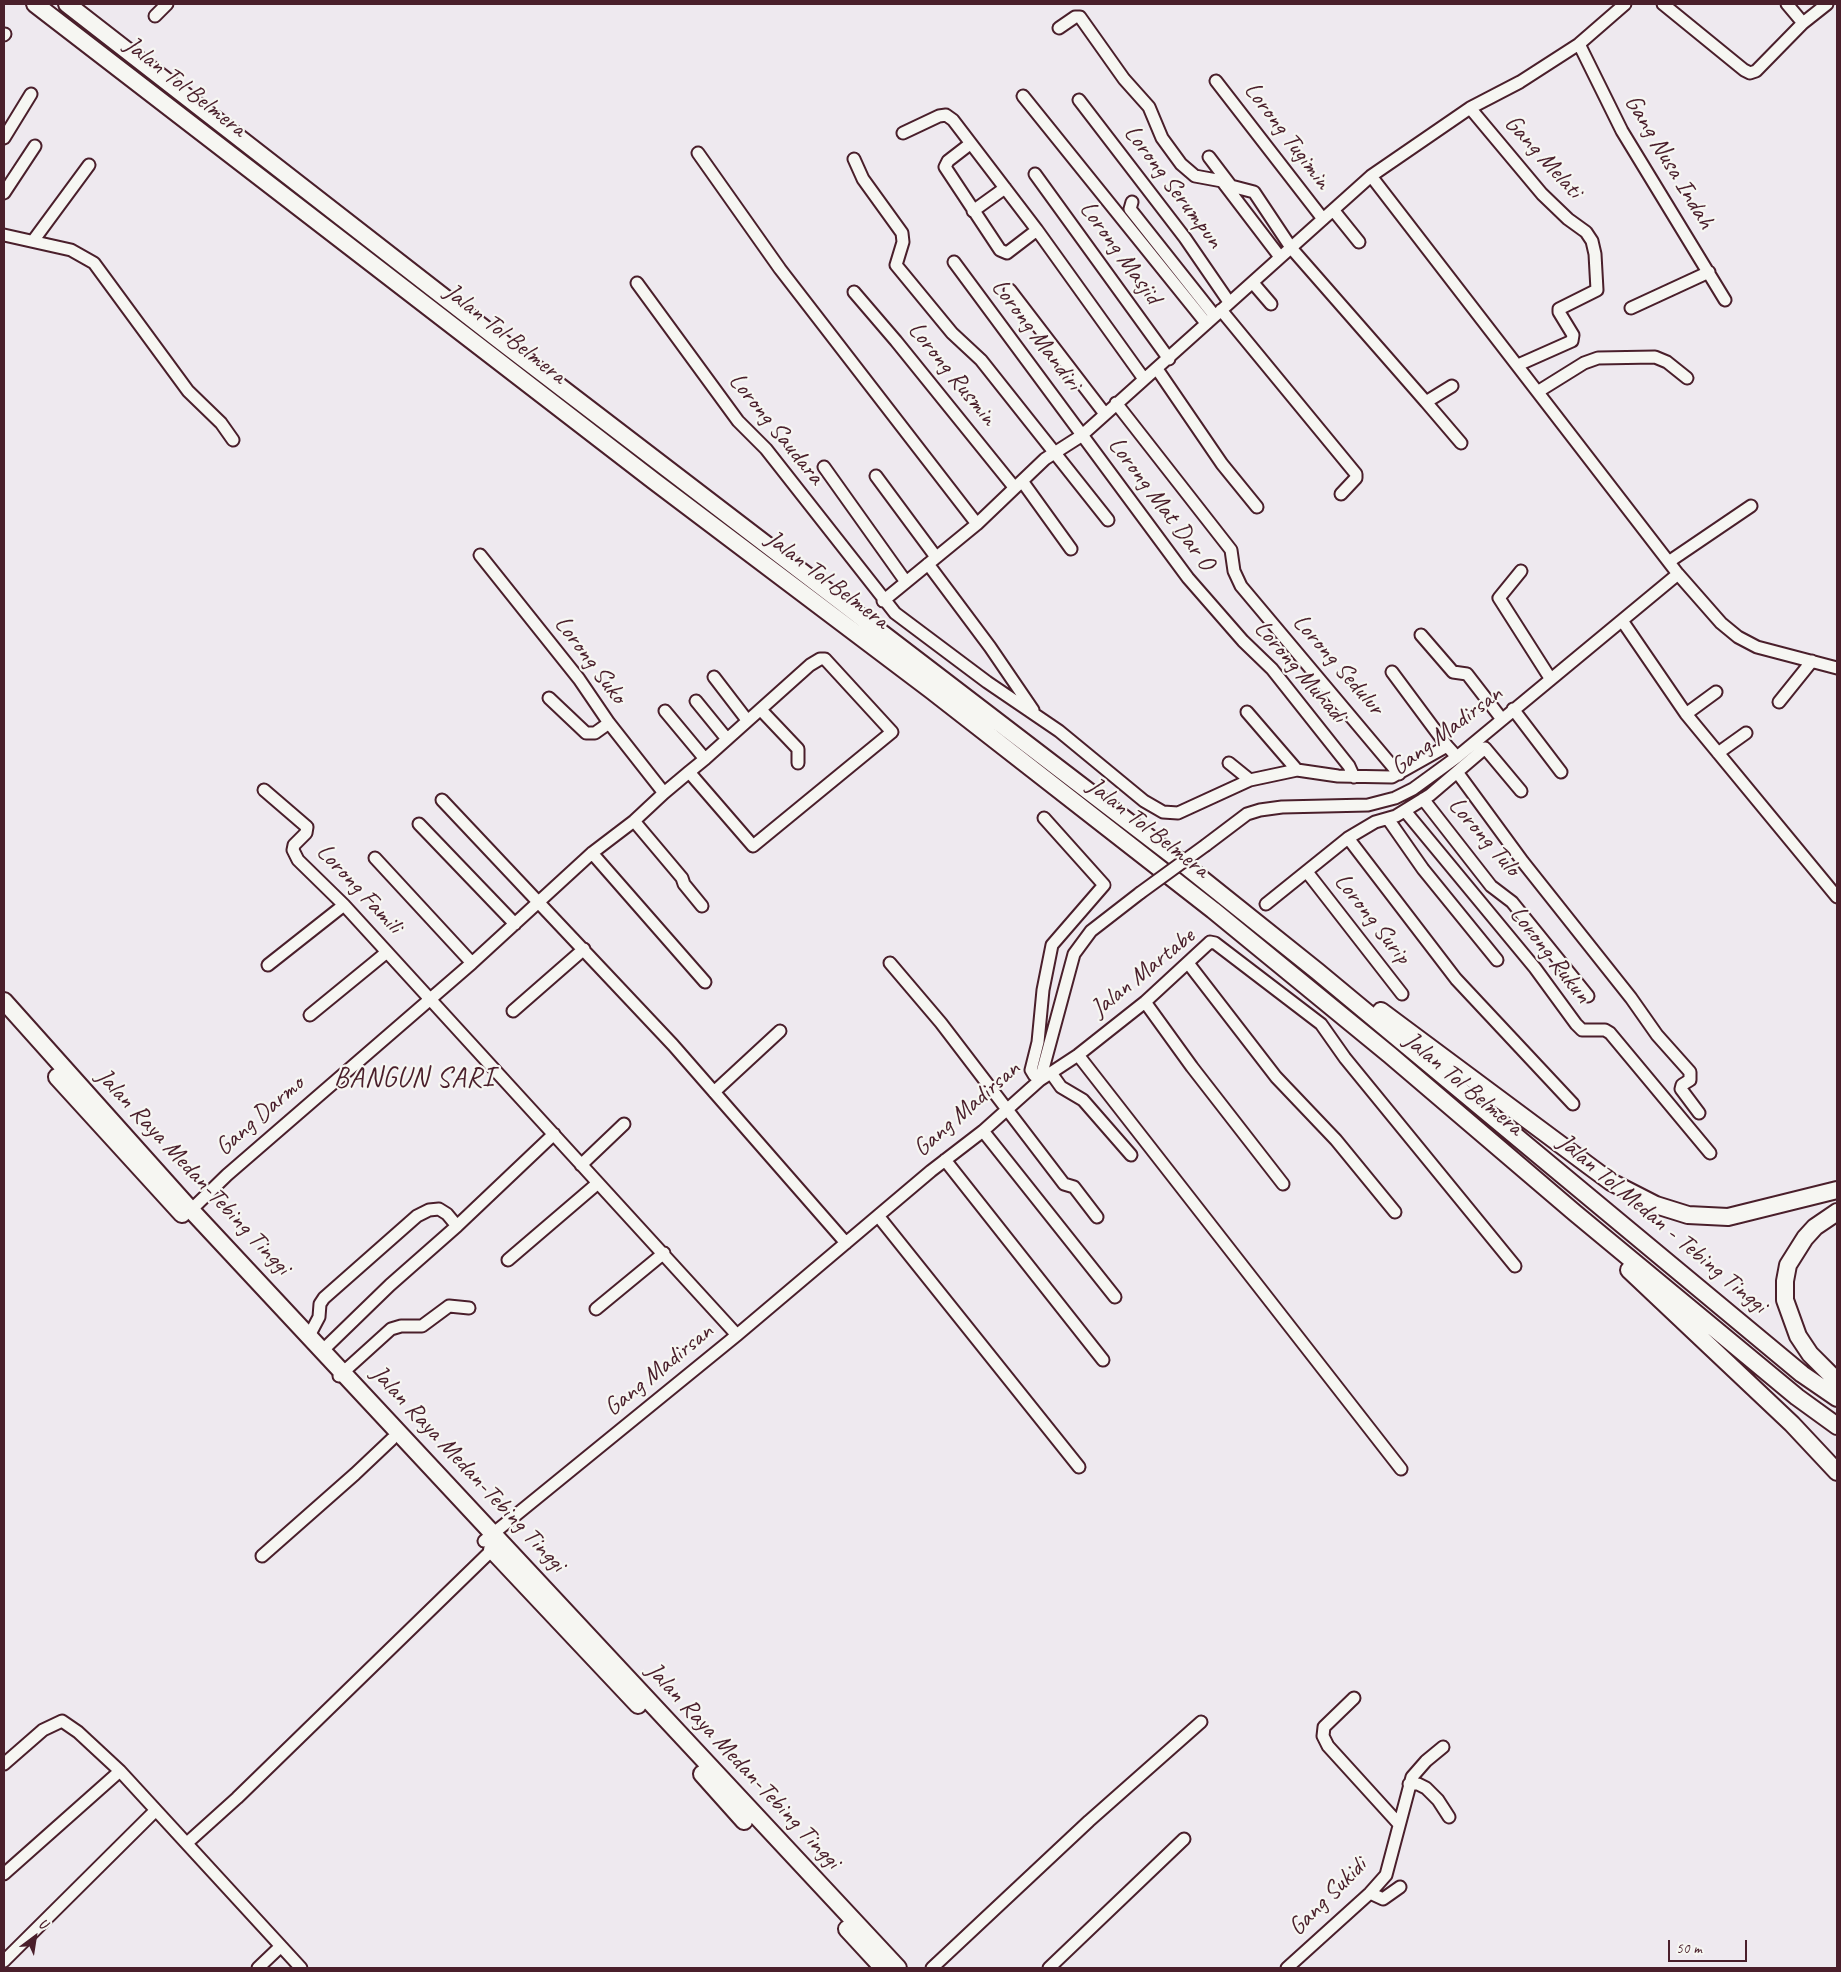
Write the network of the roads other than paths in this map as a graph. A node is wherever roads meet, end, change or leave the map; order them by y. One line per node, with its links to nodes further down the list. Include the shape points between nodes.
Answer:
1 (35, 4): 175 (highway, Jalan Tol Belmera, via 1178,882 1390,1055)
2 (67, 4): 144 (highway, Jalan Tol Belmera, via 1154,841)
3 (167, 4): 8 (street)
4 (1625, 4): 11 (street)
5 (1663, 4): 9 (street, via 1750,72 1756,71)
6 (1787, 4): 9 (street)
7 (1827, 4): 9 (street)
8 (155, 16)
9 (1803, 23)
10 (1059, 28): 38 (street, via 1075,17 1080,17 1088,25 1124,79 1149,107 1162,138 1181,164 1195,176 1222,182)
11 (1579, 44): 16 (street, via 1520,82); 40 (street, Gang Nusa Indah, via 1622,131)
12 (1216, 81): 32 (street, Lorong Tugimin)
13 (31, 94): 18 (street)
14 (1023, 96): 48 (street)
15 (1079, 100): 48 (street, Lorong Serumpun, via 1185,238)
16 (1470, 108): 26 (street); 50 (street, Gang Melati, via 1542,194 1586,232 1595,254 1597,290 1562,306 1559,312 1574,338 1572,341)
17 (903, 133): 19 (street, via 946,115 954,120)
18 (4, 138)
19 (970, 144): 27 (street); 30 (street, via 944,167)
20 (35, 146): 28 (street)
21 (698, 153): 70 (street, via 780,269)
22 (1209, 158): 37 (street, via 1231,186 1254,192)
23 (854, 159): 62 (street, via 863,178 902,233 903,242 896,264 952,333 981,360)
24 (89, 165): 35 (street)
25 (1035, 174): 49 (street, Lorong Masjid)
26 (1371, 176): 31 (street); 50 (street)
27 (1005, 188): 30 (street); 33 (street)
28 (4, 193)
29 (1132, 202): 48 (street, via 1130,209)
30 (973, 211): 33 (street, via 1003,253)
31 (1334, 211): 32 (street); 36 (street)
32 (1323, 219): 37 (street)
33 (1037, 230): 53 (street)
34 (4, 235): 35 (street)
35 (33, 241): 60 (street, via 71,250 94,263 188,391 221,423)
36 (1359, 242)
37 (1292, 249): 38 (street); 56 (street)
38 (1280, 257): 42 (street)
39 (954, 262): 59 (street, Lorong Mandiri, via 1053,393)
40 (1709, 272): 45 (street, Gang Nusa Indah); 47 (street)
41 (637, 283): 79 (street, Lorong Saudara, via 738,421 766,448)
42 (1253, 283): 46 (street); 48 (street)
43 (1010, 290): 58 (street)
44 (854, 292): 65 (street, Lorong Rusmin)
45 (1725, 300)
46 (1271, 304)
47 (1631, 308)
48 (1217, 313): 49 (street); 66 (street, via 1356,474)
49 (1169, 359): 51 (street)
50 (1518, 365): 55 (street)
51 (1157, 369): 53 (street); 68 (street, via 1222,464)
52 (1687, 378): 55 (street, via 1656,357 1598,358)
53 (1144, 379): 57 (street)
54 (1452, 386): 56 (street)
55 (1539, 391): 74 (street)
56 (1426, 402): 61 (street)
57 (1116, 403): 58 (street); 114 (street, Lorong Sedulur, via 1231,550 1234,571 1241,586)
58 (1105, 414): 59 (street)
59 (1081, 436): 62 (street); 78 (street, Lorong Mat Dar O)
60 (233, 440)
61 (1461, 443)
62 (1055, 453): 65 (street); 69 (street)
63 (824, 467): 77 (street)
64 (876, 476): 73 (street)
65 (1018, 484): 70 (street); 71 (street, Lorong Rusmin)
66 (1341, 494)
67 (1751, 506): 74 (street)
68 (1257, 507)
69 (1108, 520)
70 (977, 524): 73 (street)
71 (1071, 549)
72 (480, 555): 99 (street, Lorong Suko, via 579,679)
73 (932, 560): 77 (street); 96 (street)
74 (1670, 562): 76 (street)
75 (1521, 571): 86 (street, via 1499,598)
76 (1678, 574): 80 (street, Gang Madirsan); 82 (street, via 1721,623 1738,637 1757,647)
77 (906, 582): 79 (street)
78 (1207, 599): 115 (street, Lorong Muhadi, via 1272,669 1349,766)
79 (883, 601): 96 (street, Lorong Saudara, via 979,676)
80 (1623, 622): 86 (street, Gang Madirsan); 95 (street)
81 (1421, 635): 97 (street, via 1453,672 1467,674)
82 (1812, 661): 83 (street); 90 (street)
83 (1837, 668)
84 (1392, 672): 103 (street)
85 (714, 677): 98 (street)
86 (1550, 678): 91 (street, Gang Madirsan)
87 (1716, 692): 95 (street)
88 (549, 698): 99 (street, via 586,733 595,733)
89 (696, 700): 102 (street)
90 (1779, 702)
91 (1513, 709): 97 (street, Gang Madirsan); 113 (street)
92 (761, 710): 98 (street, Gang Darmo); 108 (street, via 798,749); 111 (street, Gang Darmo, via 810,665 825,659 892,732 753,846)
93 (665, 711): 107 (street)
94 (1247, 712): 110 (street)
95 (1686, 714): 105 (street)
96 (1037, 715): 116 (street, via 1144,801 1163,812 1178,814)
97 (1502, 718): 101 (street, Gang Madirsan)
98 (747, 720): 102 (street, Gang Darmo)
99 (608, 723): 119 (street, Lorong Suko)
100 (1746, 733): 105 (street)
101 (1478, 738): 104 (street); 106 (street, Gang Madirsan)
102 (728, 739): 107 (street, Gang Darmo)
103 (1447, 746): 106 (street); 114 (street)
104 (1486, 748): 112 (street); 118 (street)
105 (1718, 753): 131 (street)
106 (1457, 757): 157 (street, Gang Madirsan, bridge, via 1395,798 1368,805 1282,807 1247,814 1140,893 1091,931 1074,954)
107 (705, 759): 111 (street, Gang Darmo)
108 (798, 763)
109 (1229, 763): 116 (street)
110 (1297, 770): 115 (street); 116 (street)
111 (689, 772): 119 (street, Gang Darmo)
112 (1457, 772): 121 (street); 161 (street, via 1657,1035 1690,1072 1690,1080 1681,1089)
113 (1561, 772)
114 (1399, 774): 115 (street, via 1378,778)
115 (1354, 777)
116 (1250, 780)
117 (264, 790): 134 (street, Lorong Famili, via 307,827 293,850 298,860)
118 (1521, 791)
119 (664, 793): 125 (street, Gang Darmo)
120 (442, 800): 132 (street)
121 (1423, 800): 122 (street); 147 (street, Lorong Tulo, via 1492,886 1512,902)
122 (1405, 811): 124 (street); 165 (street, Lorong Rukun, via 1535,968 1576,1024 1582,1030 1610,1033)
123 (1044, 818): 157 (street, via 1104,885 1052,945 1031,1070)
124 (1388, 819): 127 (street); 139 (street, via 1423,869)
125 (634, 821): 128 (street, Gang Darmo); 135 (street)
126 (419, 824): 136 (street)
127 (1348, 838): 130 (street); 159 (street, via 1456,978)
128 (592, 854): 132 (street, Gang Darmo); 145 (street)
129 (375, 858): 140 (street)
130 (1307, 872): 133 (street); 146 (street, Lorong Surip)
131 (1837, 896)
132 (540, 902): 136 (street, Gang Darmo); 137 (street)
133 (1266, 904)
134 (344, 905): 138 (street, Lorong Famili); 143 (street)
135 (702, 906)
136 (515, 924): 140 (street, Gang Darmo)
137 (584, 949): 151 (street); 158 (street)
138 (387, 952): 148 (street, Lorong Famili); 152 (street)
139 (1498, 960)
140 (472, 963): 148 (street, Gang Darmo)
141 (890, 963): 160 (street, via 941,1023)
142 (1188, 963): 150 (street, Jalan Martabe); 173 (street, via 1276,1076); 182 (street, Jalan Martabe, via 1210,942 1215,943 1321,1024 1345,1058)
143 (268, 965)
144 (1317, 972): 171 (highway, via 1377,1008 1605,1177 1656,1205 1688,1215 1728,1217); 192 (highway, Jalan Tol Medan - Tebing Tinggi, via 1802,1374)
145 (706, 982)
146 (1402, 994)
147 (1588, 996)
148 (429, 1000): 164 (street, Lorong Famili); 172 (street, Gang Darmo, via 227,1175)
149 (4, 1001): 172 (highway, Jalan Raya Medan-Tebing Tinggi)
150 (1145, 1002): 155 (street, Jalan Martabe); 170 (street)
151 (513, 1011)
152 (310, 1015)
153 (4, 1017): 190 (highway, Jalan Raya Medan-Tebing Tinggi, via 150,1182)
154 (780, 1031): 158 (street)
155 (1078, 1055): 156 (street, Jalan Martabe); 196 (street)
156 (1052, 1073): 157 (street, Jalan Martabe); 166 (street, via 1061,1087 1084,1100)
157 (1040, 1080): 160 (street, Gang Madirsan)
158 (714, 1092): 179 (street)
159 (1573, 1104)
160 (1007, 1110): 163 (street, Gang Madirsan); 177 (street, via 1064,1184 1074,1187)
161 (1700, 1113)
162 (624, 1124): 168 (street)
163 (982, 1131): 167 (street, Gang Madirsan); 183 (street)
164 (554, 1134): 168 (street, Lorong Famili); 178 (street)
165 (1710, 1153)
166 (1131, 1155)
167 (945, 1160): 176 (street, Gang Madirsan); 189 (street)
168 (581, 1165): 169 (street, Lorong Famili)
169 (598, 1183): 180 (street, Lorong Famili); 181 (street)
170 (1283, 1184)
171 (1837, 1190)
172 (192, 1210): 186 (highway, Jalan Raya Medan-Tebing Tinggi)
173 (1396, 1212)
174 (1837, 1212): 191 (highway, via 1805,1238 1788,1266 1785,1281 1786,1300 1798,1336 1810,1354)
175 (1575, 1213): 193 (highway, Jalan Tol Medan - Tebing Tinggi, via 1797,1397); 197 (highway, via 1642,1284 1792,1424)
176 (879, 1217): 179 (street, Gang Madirsan); 195 (street)
177 (1096, 1217)
178 (457, 1226): 186 (street, via 439,1210 429,1210 417,1216 324,1298); 188 (street)
179 (846, 1243): 187 (street, Gang Madirsan)
180 (664, 1253): 185 (street); 187 (street, Lorong Famili)
181 (508, 1260)
182 (1516, 1266)
183 (1115, 1298)
184 (469, 1308): 190 (street, via 450,1306 422,1326 391,1329)
185 (596, 1309)
186 (310, 1334): 188 (highway, Jalan Raya Medan-Tebing Tinggi)
187 (737, 1335): 198 (street, Gang Madirsan)
188 (323, 1350): 190 (highway, Jalan Raya Medan-Tebing Tinggi)
189 (1103, 1360)
190 (340, 1375): 194 (highway, Jalan Raya Medan-Tebing Tinggi); 198 (highway, Jalan Raya Medan-Tebing Tinggi)
191 (1837, 1381)
192 (1837, 1398)
193 (1837, 1426)
194 (392, 1439): 198 (highway, Jalan Raya Medan-Tebing Tinggi); 199 (street)
195 (1078, 1467)
196 (1401, 1469)
197 (1837, 1472)
198 (489, 1542): 210 (street, Gang Madirsan, via 238,1798); 218 (highway, Jalan Raya Medan-Tebing Tinggi); 219 (highway, Jalan Raya Medan-Tebing Tinggi)
199 (262, 1556)
200 (1354, 1698): 208 (street, via 1324,1727 1323,1736 1328,1746)
201 (1202, 1722): 220 (street, via 1089,1821)
202 (1443, 1747): 205 (street, via 1416,1772)
203 (4, 1764): 204 (street, via 43,1730 62,1722 78,1732)
204 (120, 1771): 206 (street); 211 (street)
205 (1409, 1784): 207 (street, via 1426,1788); 208 (street, Gang Sukidi)
206 (156, 1811): 210 (street); 215 (street)
207 (1448, 1817)
208 (1398, 1823): 213 (street, Gang Sukidi, via 1386,1875)
209 (1184, 1839): 221 (street)
210 (187, 1843): 214 (street)
211 (4, 1874)
212 (1400, 1888): 213 (street, via 1382,1899)
213 (1370, 1893): 222 (street, Gang Sukidi)
214 (280, 1947): 216 (street); 217 (street)
215 (4, 1961)
216 (258, 1968)
217 (301, 1968)
218 (883, 1968)
219 (898, 1968)
220 (932, 1968)
221 (1049, 1968)
222 (1287, 1968)

